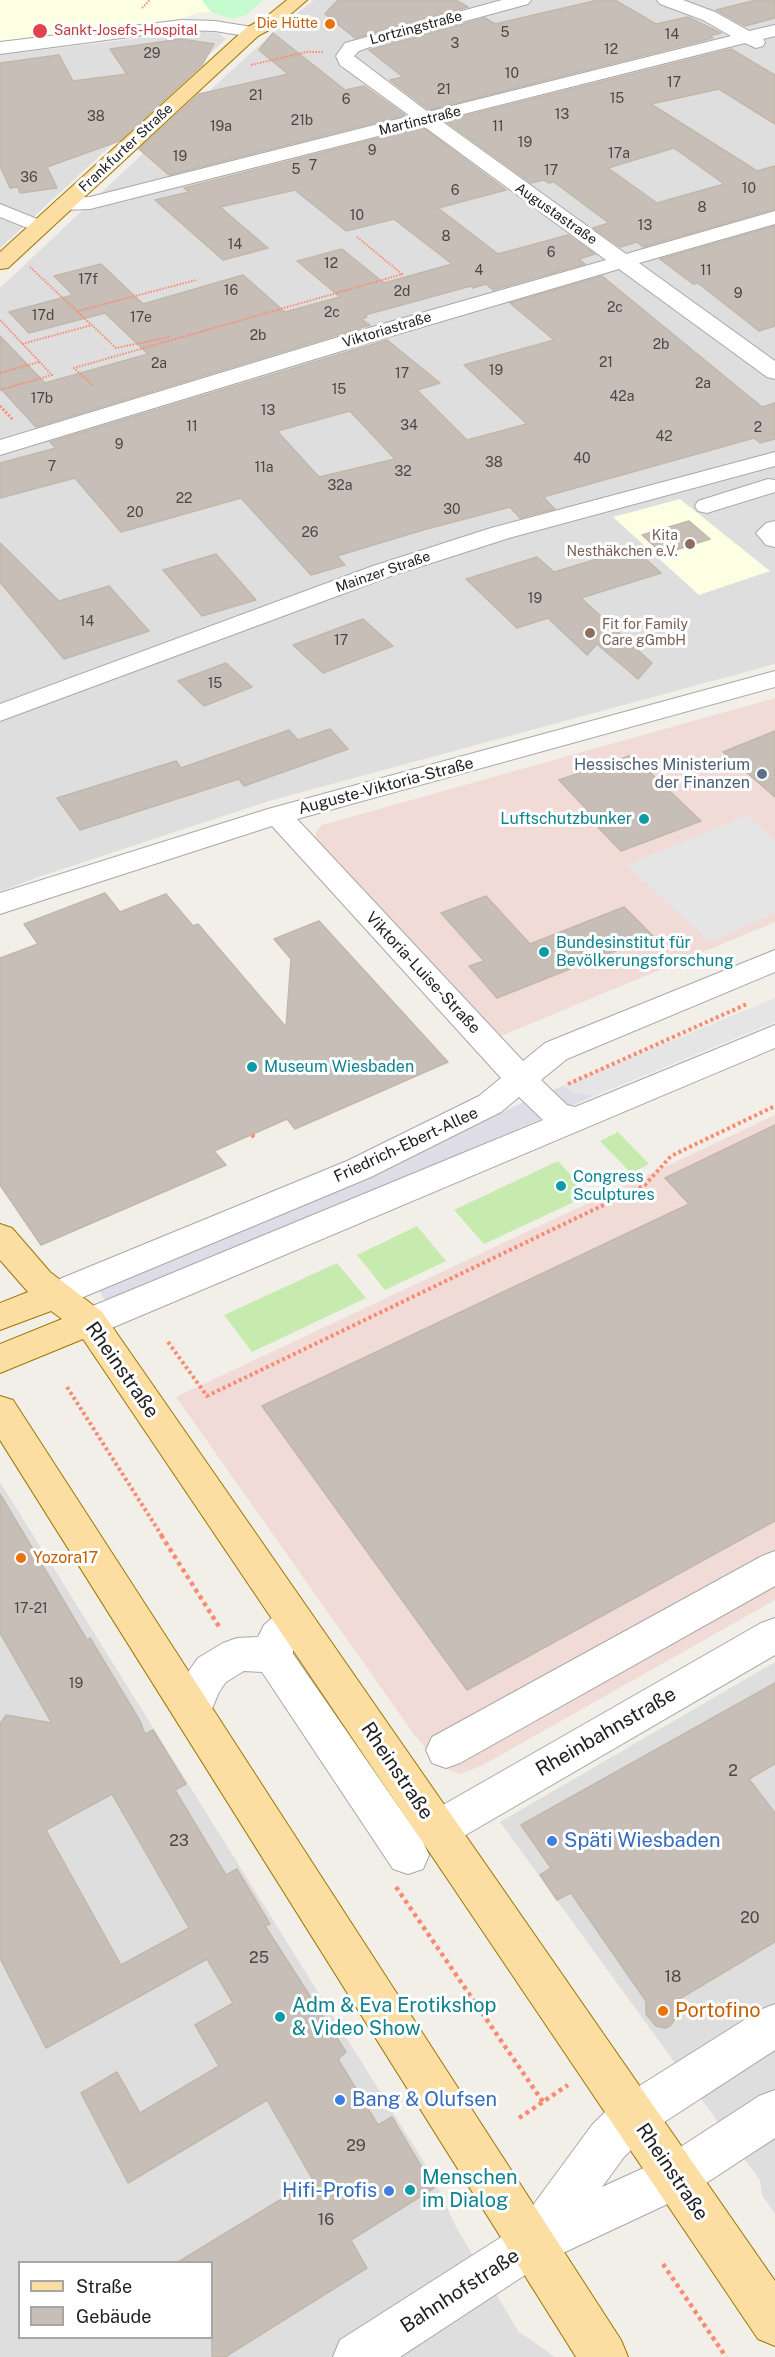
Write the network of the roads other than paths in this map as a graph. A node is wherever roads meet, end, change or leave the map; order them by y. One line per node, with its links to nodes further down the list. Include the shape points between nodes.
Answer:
1 (280, 0): 6 (main road, Frankfurter Straße, via 258,19)
2 (298, 0): 6 (main road, Frankfurter Straße)
3 (522, 0): 9 (street, Lortzingstraße, via 363,43)
4 (666, 0): 7 (street)
5 (775, 30): 7 (street, Martinstraße)
6 (252, 32): 8 (street, via 182,26); 12 (main road, Frankfurter Straße)
7 (749, 37): 10 (street); 11 (street, Martinstraße)
8 (0, 48)
9 (347, 51): 11 (street, Augustastraße, via 347,61)
10 (775, 52)
11 (426, 119): 12 (street, Martinstraße, via 90,203); 16 (street, Augustastraße)
12 (64, 204): 15 (main road, Frankfurter Straße)
13 (0, 210): 15 (street)
14 (775, 217): 16 (street, Viktoriastraße)
15 (40, 227): 17 (main road, Frankfurter Straße)
16 (622, 261): 18 (street, Augustastraße); 19 (street, Viktoriastraße)
17 (0, 263)
18 (775, 372)
19 (0, 448)
20 (775, 459): 21 (street, Mainzer Straße)
21 (746, 467): 22 (street); 27 (street, Mainzer Straße, via 500,533 382,571)
22 (771, 489): 23 (street)
23 (707, 506)
24 (775, 528): 25 (street, via 768,533)
25 (775, 540)
26 (775, 679): 28 (street, Auguste-Viktoria-Straße)
27 (0, 713)
28 (278, 815): 29 (street, Auguste-Viktoria-Straße); 32 (street, Viktoria-Luise-Straße)
29 (0, 904)
30 (775, 960): 32 (street, Friedrich-Ebert-Allee, via 556,1051)
31 (775, 1036): 33 (street)
32 (529, 1088): 33 (street, Viktoria-Luise-Straße, via 556,1113); 35 (street, Friedrich-Ebert-Allee, via 359,1169)
33 (577, 1119): 37 (street)
34 (0, 1237): 35 (main road, Rheinstraße, via 27,1270)
35 (57, 1294): 36 (main road); 37 (main road, Rheinstraße)
36 (0, 1317)
37 (90, 1322): 38 (main road); 41 (main road, Rheinstraße)
38 (0, 1359)
39 (0, 1410): 44 (main road)
40 (775, 1567): 45 (street)
41 (295, 1622): 43 (street, via 278,1637 273,1647); 46 (main road, Rheinstraße)
42 (775, 1635): 46 (street, Rheinbahnstraße)
43 (274, 1658): 44 (street, via 252,1653 237,1655 212,1670); 46 (street)
44 (192, 1711): 51 (main road)
45 (446, 1750)
46 (423, 1842): 49 (main road, Rheinstraße)
47 (775, 2025): 49 (street, Bahnhofstraße)
48 (775, 2112): 50 (street, Bahnhofstraße)
49 (633, 2116): 50 (main road, Rheinstraße); 51 (street, Bahnhofstraße, via 608,2141)
50 (675, 2177): 51 (street, Bahnhofstraße); 52 (main road, Rheinstraße)
51 (532, 2244): 53 (street, Bahnhofstraße); 54 (main road)
52 (775, 2322)
53 (357, 2357)
54 (604, 2357)

